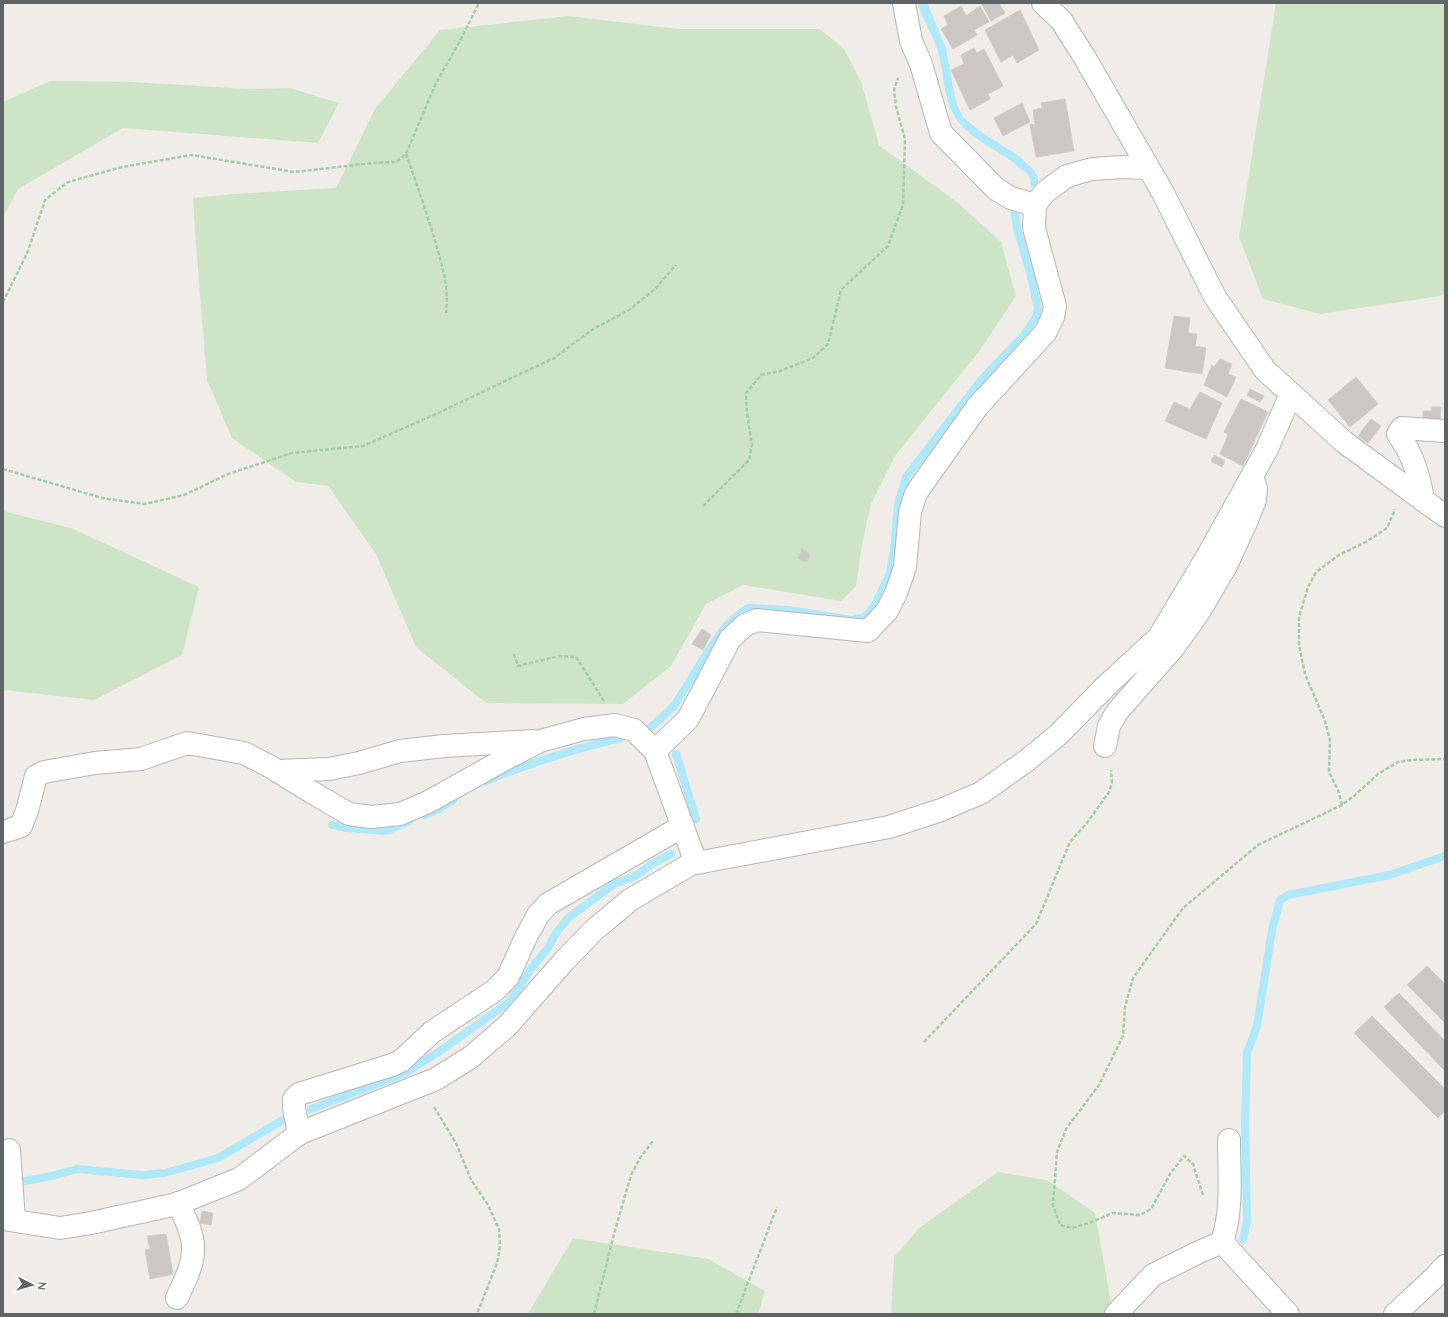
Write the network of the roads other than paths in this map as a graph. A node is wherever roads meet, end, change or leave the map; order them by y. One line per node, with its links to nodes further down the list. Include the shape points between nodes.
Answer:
1 (904, 3): 4 (street, via 911,41 918,56 941,133 996,189 1011,198)
2 (1043, 3): 3 (street, via 1061,20)
3 (1148, 168): 4 (street, via 1122,166 1092,169 1067,176 1045,192); 5 (street, via 1215,297 1265,370)
4 (1035, 205): 12 (street, via 1034,228 1055,306 1053,318 1045,333 977,407 916,493 910,512 906,567 888,611 868,631 757,620 745,625 730,639 688,719)
5 (1291, 394): 7 (street); 8 (street, via 1344,442)
6 (1445, 431): 8 (street, via 1402,428 1398,434 1406,445 1419,477)
7 (1252, 476): 11 (street, via 1256,489 1255,500 1226,566 1199,612 1174,647 1117,712 1109,726); 16 (street, via 1208,557 1159,637 1058,735 981,793 941,810 889,827)
8 (1423, 500): 9 (street)
9 (1445, 516)
10 (540, 741): 12 (street, via 584,729 615,725 634,730); 13 (street, via 400,751 329,769); 13 (street, via 428,802 400,814 371,817 349,814)
11 (1105, 746)
12 (655, 752): 14 (street)
13 (277, 771): 15 (street, via 244,753 186,744 141,759 95,763 44,772 36,776 21,826)
14 (683, 826): 16 (street); 17 (street, via 548,904 538,915 508,977 499,987 432,1032 401,1060 392,1066 299,1094 294,1099)
15 (3, 832)
16 (696, 863): 17 (street, via 630,900 589,935 507,1026 471,1057 436,1079)
17 (299, 1134): 20 (street, via 239,1179)
18 (1229, 1140): 22 (street, via 1229,1204 1227,1227)
19 (9, 1150): 21 (street)
20 (178, 1203): 21 (street, via 60,1228); 24 (street, via 194,1246 192,1262)
21 (8, 1220)
22 (1222, 1242): 25 (street, via 1153,1275); 26 (street)
23 (1445, 1266): 27 (street)
24 (177, 1298)
25 (1116, 1314)
26 (1288, 1314)
27 (1395, 1314)

